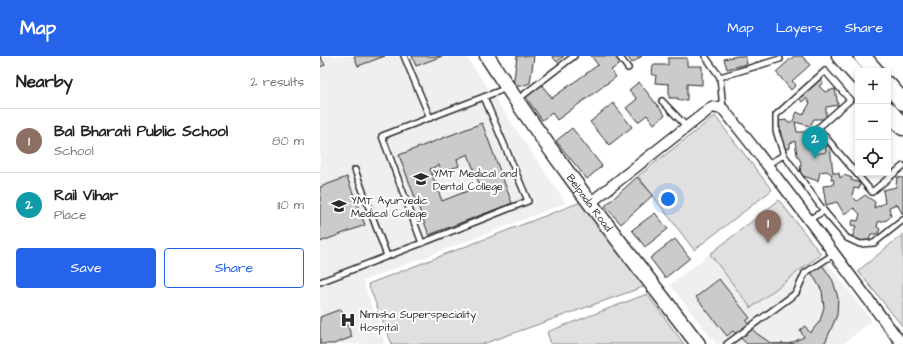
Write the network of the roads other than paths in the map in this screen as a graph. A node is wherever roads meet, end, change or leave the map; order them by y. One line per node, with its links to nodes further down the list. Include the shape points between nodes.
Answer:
1 (404, 56): 21 (lane)
2 (487, 56): 13 (street, Belpada Road)
3 (574, 56): 16 (lane)
4 (619, 56): 9 (lane)
5 (705, 56): 12 (lane)
6 (840, 56): 11 (main road)
7 (862, 56): 10 (main road)
8 (780, 59): 12 (lane)
9 (628, 68)
10 (872, 68)
11 (855, 73)
12 (720, 77): 19 (lane)
13 (508, 88): 15 (lane); 16 (street, Belpada Road)
14 (891, 89): 18 (main road)
15 (484, 97): 21 (lane); 32 (lane, via 528,201)
16 (516, 101): 28 (street, Belpada Road)
17 (662, 101): 22 (lane)
18 (903, 102)
19 (723, 109): 22 (street, via 712,107); 25 (street)
20 (891, 113): 23 (main road)
21 (430, 118): 32 (lane, via 382,136)
22 (687, 127): 28 (street)
23 (903, 127)
24 (784, 155): 25 (lane); 26 (lane, via 776,131 776,115 825,71 850,100 818,128 872,192); 29 (lane)
25 (768, 164): 30 (street)
26 (903, 166)
27 (355, 170): 34 (lane)
28 (590, 203): 36 (street, Belpada Road)
29 (824, 210): 30 (lane); 31 (lane, via 847,238 860,244 874,244)
30 (808, 220): 33 (street)
31 (903, 220)
32 (422, 242): 34 (lane)
33 (834, 254): 37 (lane, via 805,273 796,293); 38 (street)
34 (387, 256): 35 (lane)
35 (320, 282)
36 (698, 344)
37 (727, 344)
38 (902, 344)

